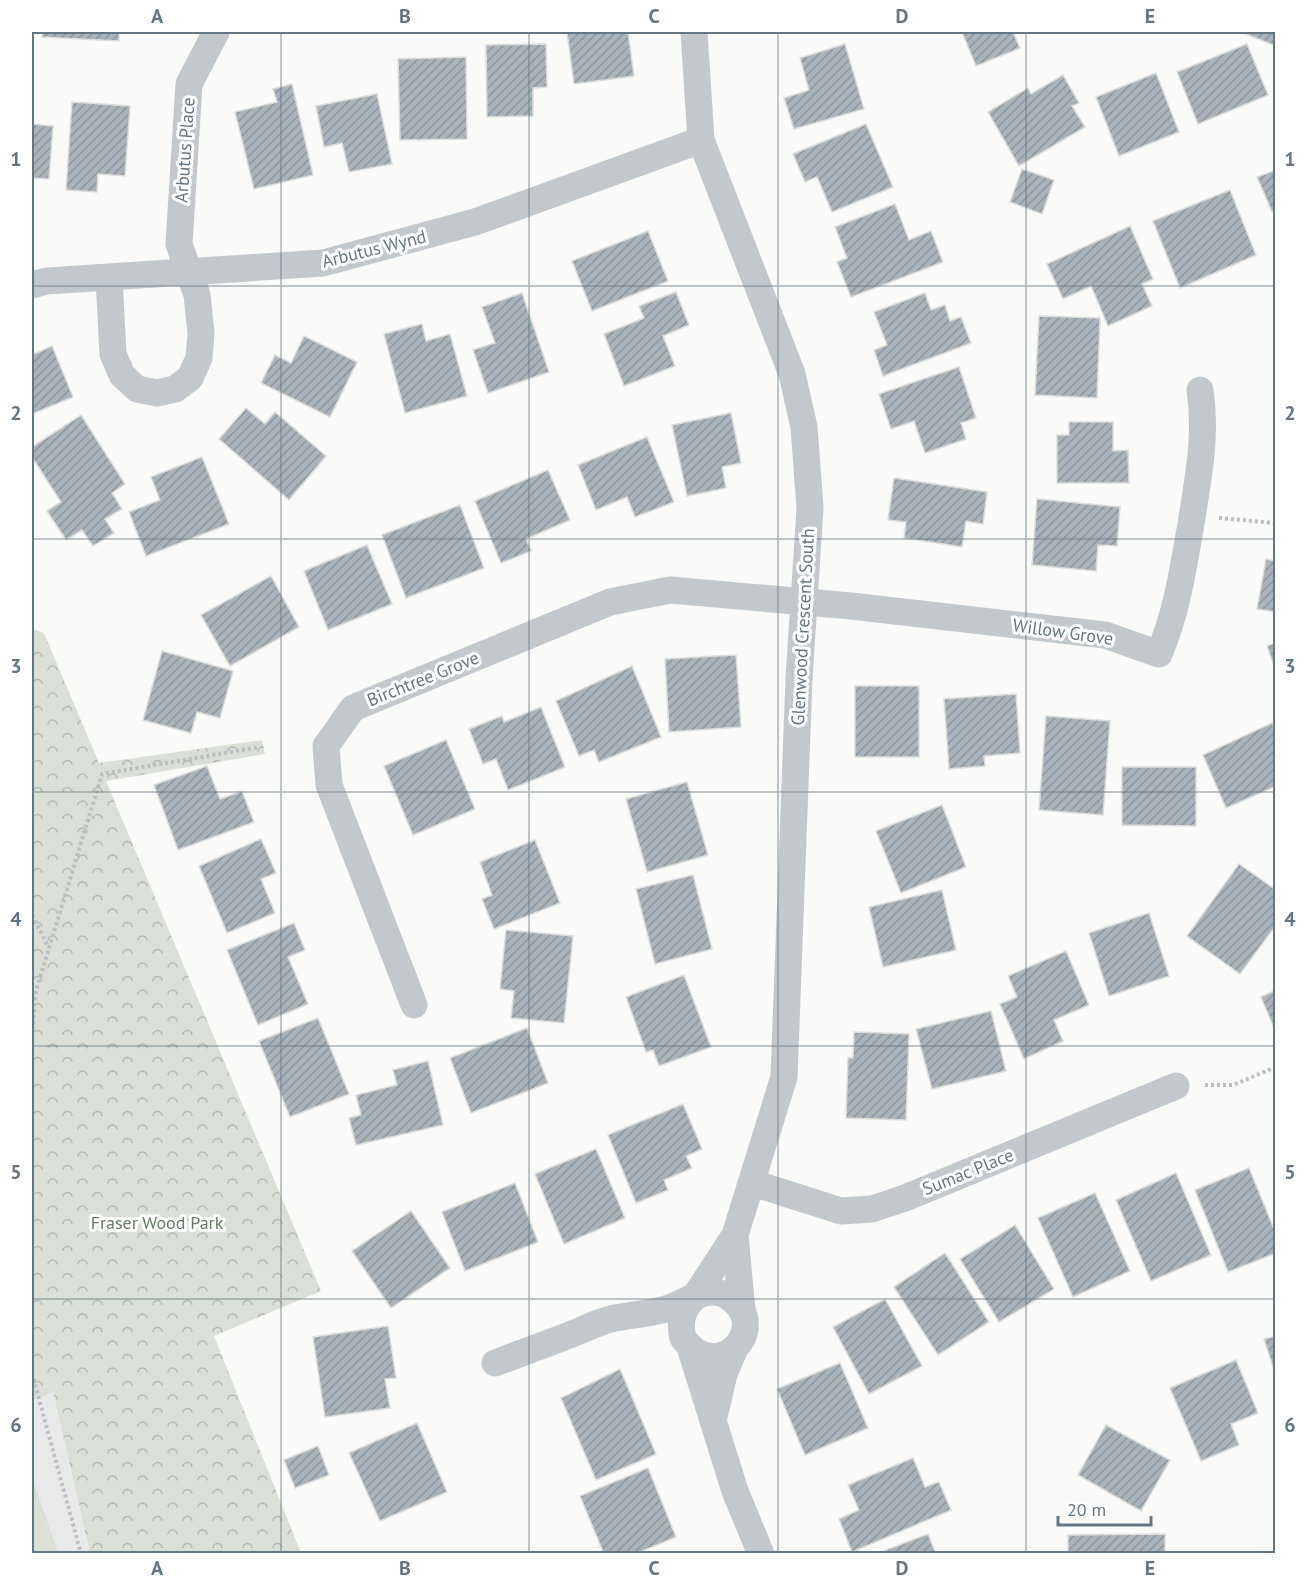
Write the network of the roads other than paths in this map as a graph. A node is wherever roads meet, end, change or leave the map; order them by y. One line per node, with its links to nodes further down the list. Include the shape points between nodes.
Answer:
1 (216, 32): 4 (street, Arbutus Place, via 189,84 179,244)
2 (694, 32): 3 (street, Glenwood Crescent South)
3 (701, 140): 4 (street, Arbutus Wynd, via 475,222 323,263); 8 (street, Glenwood Crescent South, via 792,374 809,468)
4 (190, 274): 5 (street, Arbutus Wynd); 5 (street, via 197,295 199,358 190,378 175,389 157,393 137,389 122,375 113,354)
5 (109, 278): 6 (street, Arbutus Wynd)
6 (32, 285)
7 (1200, 390): 8 (street, Willow Grove, via 1204,445 1178,601 1159,654 1106,635)
8 (804, 603): 9 (street, Birchtree Grove, via 670,590 610,602 353,708 326,746 329,785); 11 (street, Glenwood Crescent South, via 784,1077)
9 (414, 1005)
10 (1176, 1086): 11 (street, Sumac Place, via 872,1209 840,1211)
11 (753, 1183): 12 (street, Glenwood Crescent South)
12 (735, 1235): 13 (street, Glenwood Crescent South); 14 (street, Glenwood Crescent South)
13 (694, 1298): 14 (street, via 716,1292 736,1301); 15 (street); 16 (street, via 682,1316 681,1327)
14 (742, 1311): 17 (street, via 745,1330)
15 (629, 1317): 16 (street, via 666,1330); 18 (street, via 610,1319)
16 (690, 1347): 17 (street, via 718,1357); 19 (street)
17 (735, 1348): 19 (street)
18 (495, 1363)
19 (714, 1417): 20 (street, via 735,1491)
20 (761, 1554)

